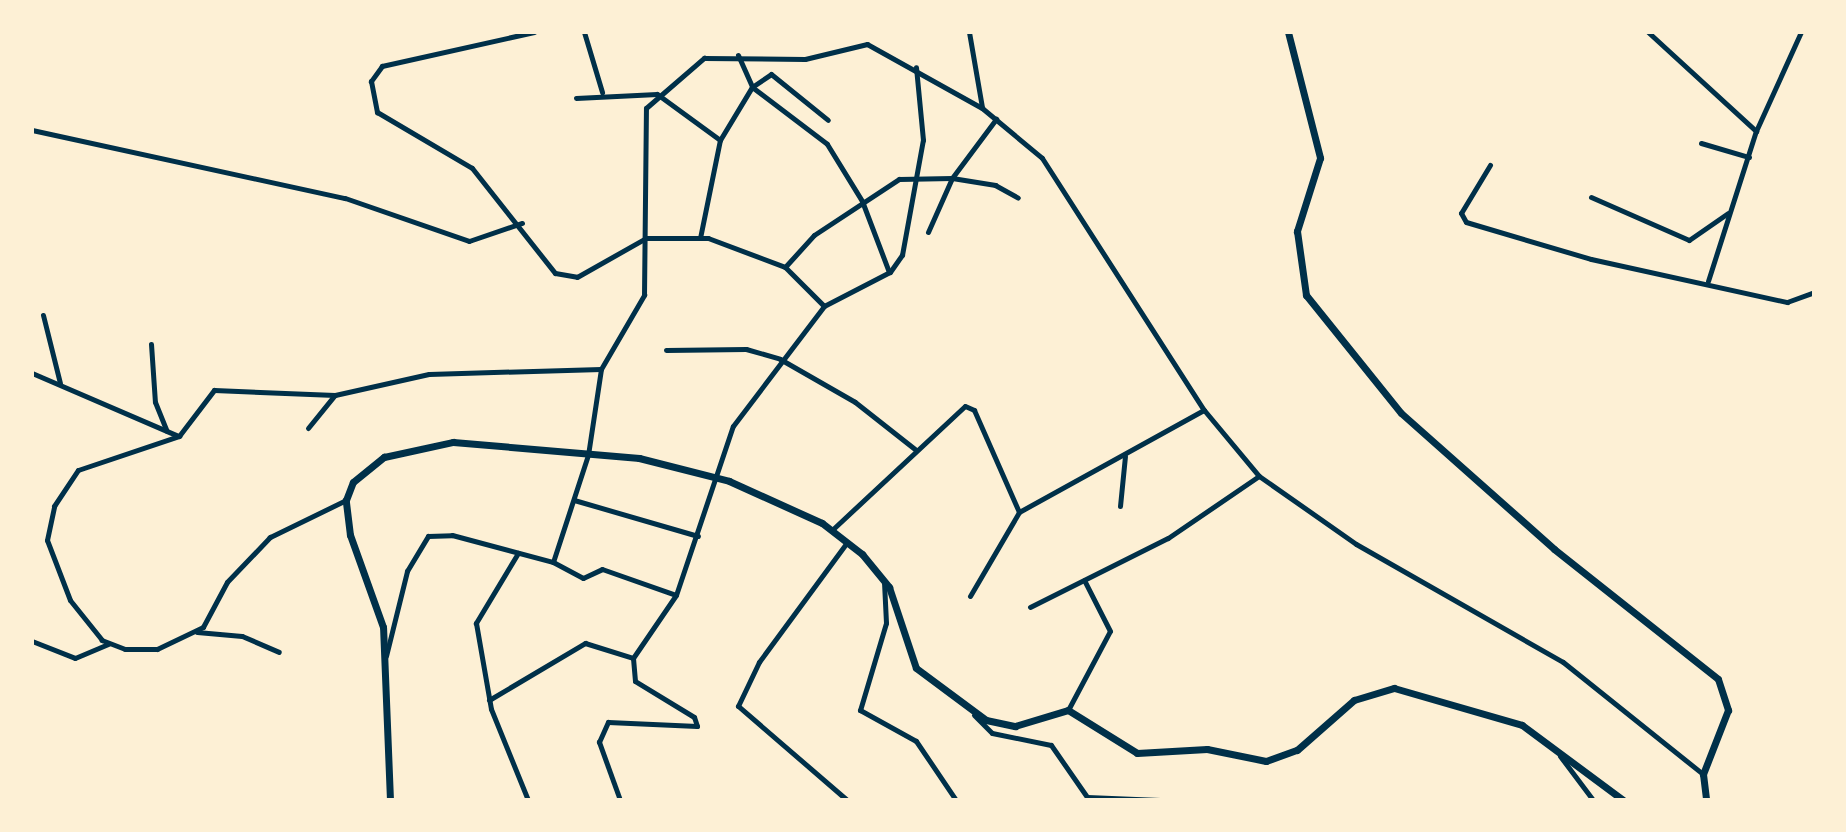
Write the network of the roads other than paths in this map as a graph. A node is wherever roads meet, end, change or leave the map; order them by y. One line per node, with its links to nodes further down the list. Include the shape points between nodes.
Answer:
1 (534, 32): 28 (street, via 396,62 371,81 377,112 448,149)
2 (584, 32): 10 (street)
3 (969, 32): 13 (street)
4 (1288, 32): 78 (main road, via 1320,158 1297,231 1306,295 1401,413 1630,614 1718,679 1728,710)
5 (1648, 32): 17 (street)
6 (1801, 32): 17 (street)
7 (738, 55): 8 (street, via 805,59 867,44); 9 (street); 11 (street, via 697,60)
8 (916, 67): 13 (street); 22 (street, via 923,107)
9 (752, 87): 15 (street, via 771,74); 18 (street); 26 (street, via 820,136)
10 (603, 93): 11 (street, via 635,100); 12 (street)
11 (657, 94): 18 (street); 30 (street, via 644,114)
12 (576, 98)
13 (982, 108): 14 (street)
14 (996, 119): 23 (street); 45 (street, via 1058,177)
15 (828, 120)
16 (32, 130): 28 (street, via 345,198 474,242)
17 (1756, 131): 20 (street)
18 (720, 140): 31 (street)
19 (1701, 143): 20 (street)
20 (1749, 157): 27 (street)
21 (1490, 165): 34 (street, via 1461,213 1466,222 1591,259)
22 (919, 173): 23 (street); 26 (street); 33 (street, via 909,233)
23 (952, 178): 25 (street); 29 (street)
24 (1591, 197): 27 (street, via 1689,240)
25 (1018, 198)
26 (862, 201): 32 (street); 33 (street)
27 (1729, 213): 34 (street)
28 (522, 223): 30 (street, via 549,268 570,278)
29 (928, 232)
30 (646, 238): 31 (street); 41 (street, via 644,295)
31 (700, 238): 32 (street)
32 (785, 267): 36 (street)
33 (890, 272): 36 (street)
34 (1708, 282): 35 (street, via 1793,303)
35 (1814, 292)
36 (824, 306): 40 (street)
37 (43, 315): 43 (street)
38 (151, 344): 47 (street, via 155,402)
39 (666, 350): 40 (street, via 729,347)
40 (780, 359): 49 (street, via 855,402); 53 (street, via 739,415)
41 (601, 369): 44 (street, via 429,374); 50 (street)
42 (32, 373): 43 (street)
43 (60, 383): 47 (street)
44 (335, 395): 46 (street); 48 (street, via 226,388 199,407)
45 (1204, 410): 51 (street); 52 (street)
46 (308, 428)
47 (168, 432): 48 (street)
48 (179, 436): 70 (street, via 85,464 50,516 48,545 64,587)
49 (916, 450): 57 (street, via 965,406 972,408); 58 (street)
50 (588, 455): 53 (main road, via 625,455); 54 (main road, via 433,443 365,469); 55 (street)
51 (1125, 456): 56 (street); 57 (street)
52 (1259, 476): 63 (street, via 1168,538); 78 (street, via 1356,544 1563,662)
53 (714, 477): 58 (main road); 59 (street)
54 (346, 500): 68 (street, via 270,537 227,582); 73 (main road, via 350,535 380,609)
55 (574, 500): 59 (street); 62 (street)
56 (1120, 506)
57 (1019, 512): 66 (street)
58 (833, 529): 60 (main road)
59 (698, 536): 65 (street)
60 (848, 541): 64 (main road); 82 (street, via 759,662 739,703 747,716)
61 (518, 553): 62 (street); 73 (street, via 441,533 428,536 407,571); 74 (street, via 476,621)
62 (553, 562): 65 (street, via 583,578 602,569)
63 (1084, 580): 67 (street); 75 (street, via 1110,631)
64 (884, 581): 76 (main road, via 916,668); 83 (street, via 886,623 860,710 916,741)
65 (676, 595): 72 (street)
66 (970, 596)
67 (1030, 607)
68 (197, 632): 70 (street, via 147,650); 71 (street, via 242,636)
69 (32, 641): 70 (street, via 75,658)
70 (108, 644)
71 (279, 652)
72 (633, 658): 74 (street, via 585,643); 81 (street, via 640,686 697,724 608,722 599,742)
73 (385, 660): 79 (main road)
74 (489, 700): 80 (street)
75 (1068, 710): 76 (main road, via 1015,726); 77 (main road, via 1137,753 1207,749 1266,761 1297,750 1354,700 1394,688 1509,719)
76 (974, 715): 84 (street, via 992,733 1051,745 1087,797)
77 (1548, 739): 85 (street); 86 (main road)
78 (1703, 774): 87 (main road)
79 (390, 800)
80 (528, 800)
81 (620, 800)
82 (847, 800)
83 (956, 800)
84 (1160, 800)
85 (1593, 800)
86 (1623, 800)
87 (1706, 800)

